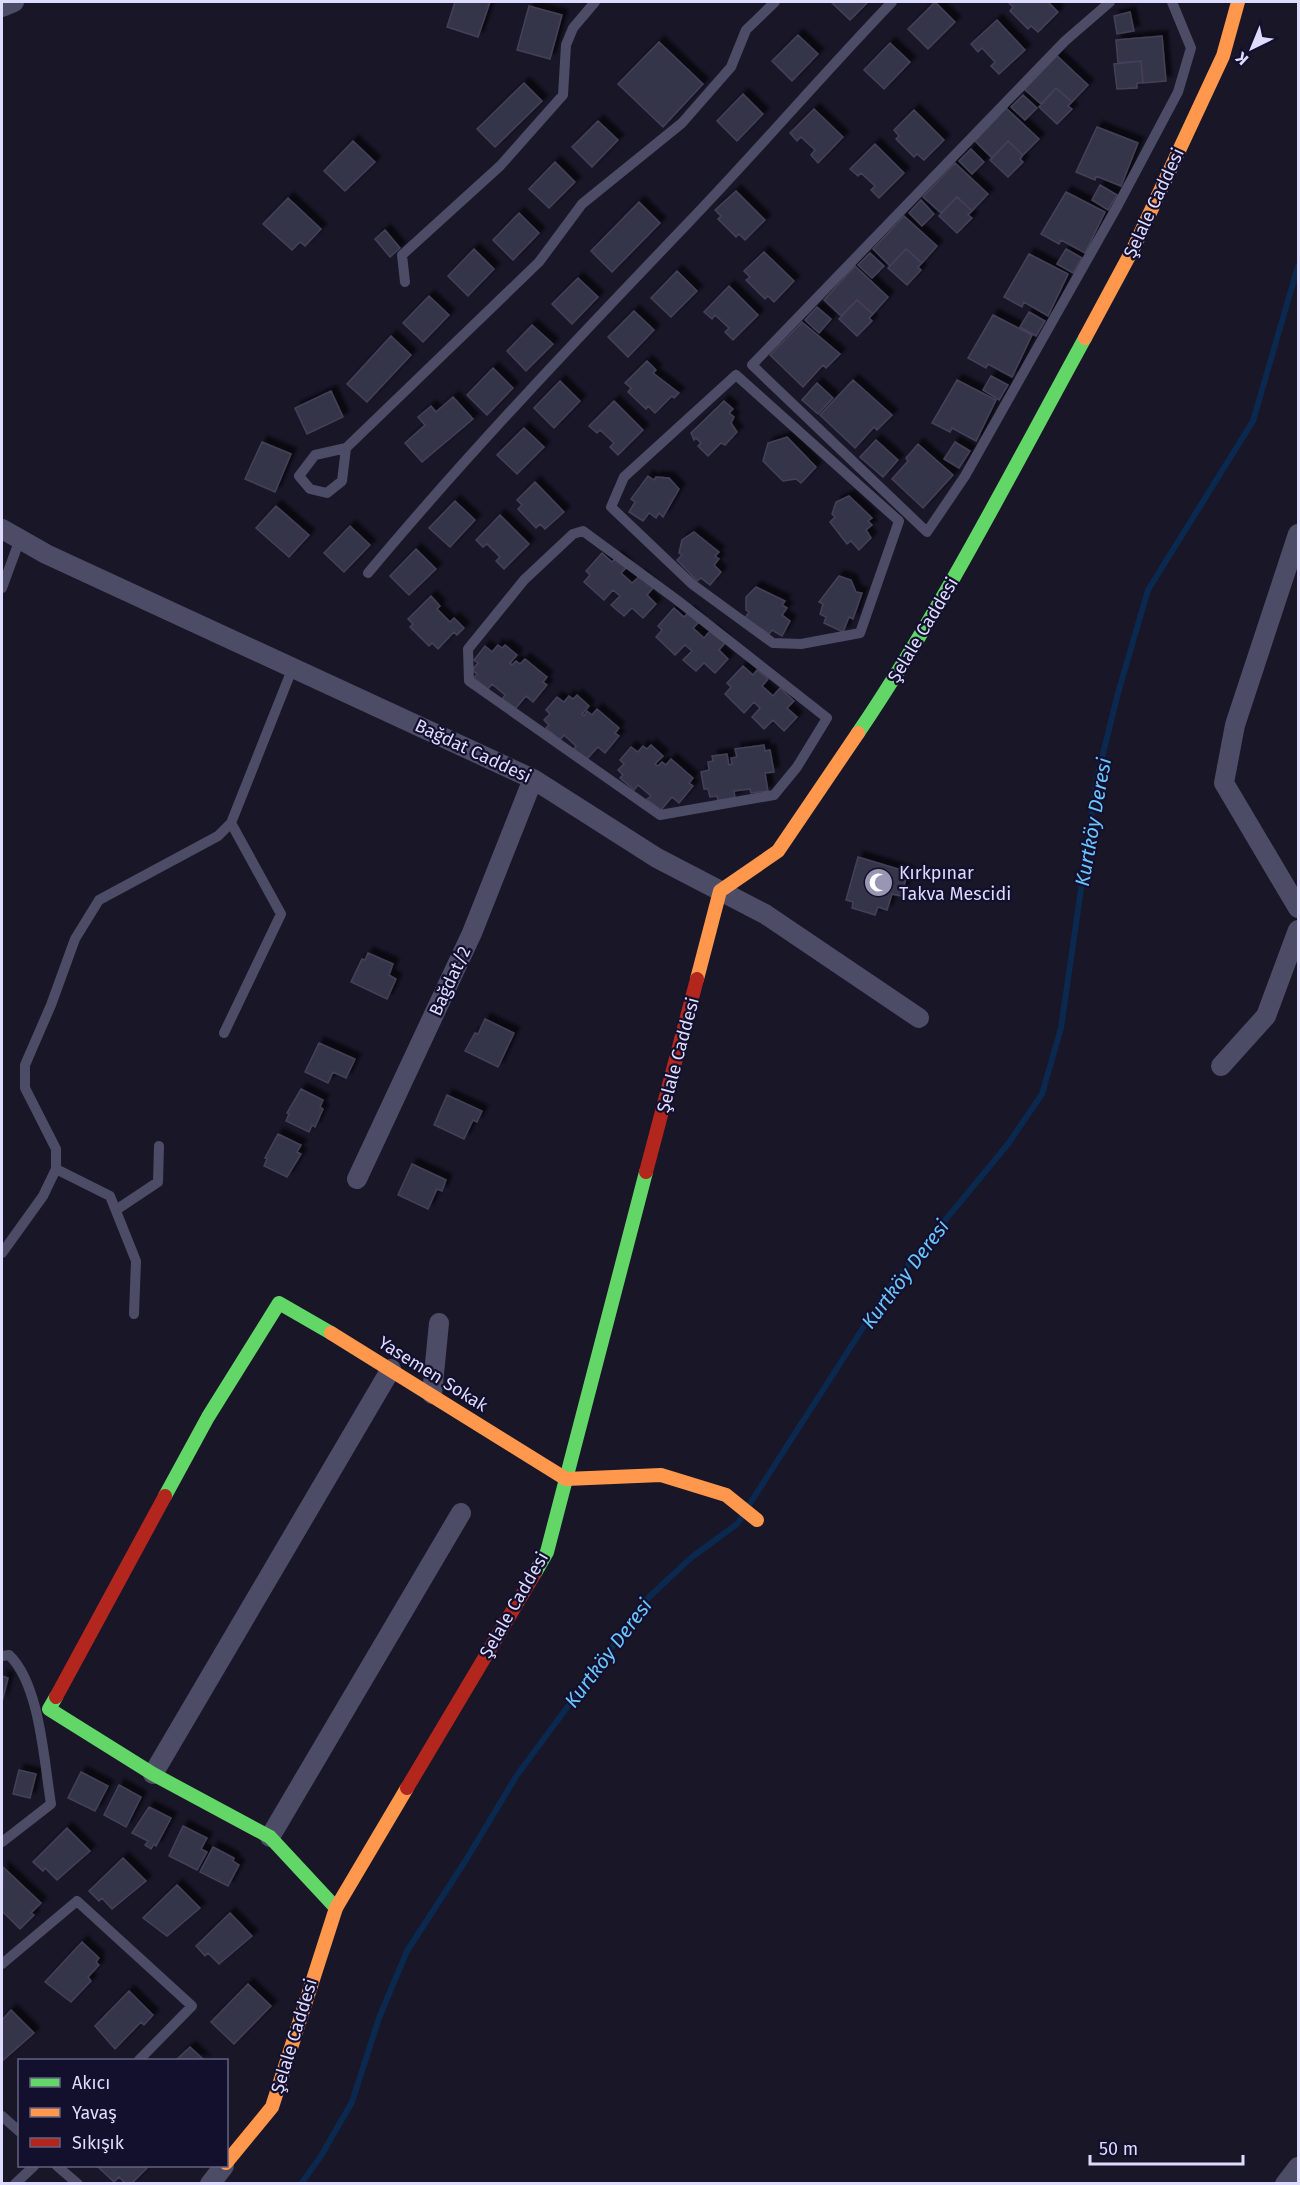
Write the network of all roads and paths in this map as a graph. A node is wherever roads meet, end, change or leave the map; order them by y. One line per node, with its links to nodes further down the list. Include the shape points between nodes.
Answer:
1 (14, 2): 8 (street)
2 (595, 2): 9 (lane, via 573,28 566,45 563,94 500,166 402,255)
3 (775, 2): 10 (lane, via 746,30 731,67 682,123 582,204 540,262)
4 (892, 2): 14 (lane, via 601,313)
5 (1110, 2): 6 (lane, via 1065,41 752,365 927,532 971,465 1178,92 1191,48)
6 (1172, 2)
7 (1238, 2): 21 (street, Şelale Caddesi, via 1223,56 1134,247 959,569 887,690 778,851)
8 (2, 7)
9 (405, 282)
10 (346, 448): 10 (lane, via 342,481 327,493 310,489 299,476 315,455)
11 (2, 529): 13 (street, Bağdat Caddesi)
12 (1299, 534): 22 (street, via 1235,725 1224,783)
13 (20, 539): 15 (lane); 17 (street, Bağdat Caddesi)
14 (368, 573)
15 (2, 588)
16 (860, 633): 16 (lane, via 801,644 773,644 692,584 611,507 624,477 736,375 899,521)
17 (293, 667): 19 (street, Bağdat Caddesi); 20 (lane)
18 (797, 767): 18 (lane, via 774,795 660,815 469,681 468,649 524,580 573,534 583,531 827,718)
19 (533, 779): 21 (street, Bağdat Caddesi, via 657,858); 29 (street, Bağdat/2, via 472,933)
20 (231, 824): 25 (lane, via 281,914); 28 (lane, via 218,836 99,900 75,939 25,1065 25,1088 56,1149)
21 (720, 891): 24 (street, Bağdat Caddesi, via 765,914); 36 (street, Şelale Caddesi)
22 (1299, 908)
23 (1299, 930): 26 (street, via 1266,1016)
24 (919, 1018)
25 (224, 1033)
26 (1221, 1066)
27 (159, 1146): 30 (lane, via 158,1182)
28 (56, 1169): 30 (lane, via 110,1196); 31 (lane, via 43,1196)
29 (357, 1179)
30 (116, 1210): 32 (lane, via 136,1261)
31 (2, 1253)
32 (134, 1314)
33 (439, 1323): 35 (street)
34 (392, 1369): 35 (street, Yasemen Sokak); 40 (street); 40 (street, Yasemen Sokak, via 279,1303 208,1417 49,1709)
35 (432, 1394): 36 (street, Yasemen Sokak)
36 (566, 1479): 38 (street, via 661,1475 726,1495); 43 (street, Şelale Caddesi, via 547,1552)
37 (461, 1513): 41 (street)
38 (757, 1520)
39 (2, 1656): 42 (lane, via 9,1654 21,1665 38,1722 51,1804)
40 (153, 1774): 41 (street)
41 (270, 1838): 43 (street)
42 (2, 1842)
43 (336, 1908): 48 (street, Şelale Caddesi, via 272,2107)
44 (2, 1964): 45 (lane, via 77,1901 192,2007)
45 (141, 2059)
46 (2, 2116): 47 (lane)
47 (18, 2130)
48 (228, 2160)
49 (33, 2167): 53 (lane)
50 (58, 2167): 54 (lane)
51 (223, 2167): 55 (street, Şelale Caddesi)
52 (1299, 2167): 56 (street)
53 (15, 2184)
54 (78, 2184)
55 (210, 2184)
56 (1285, 2184)

